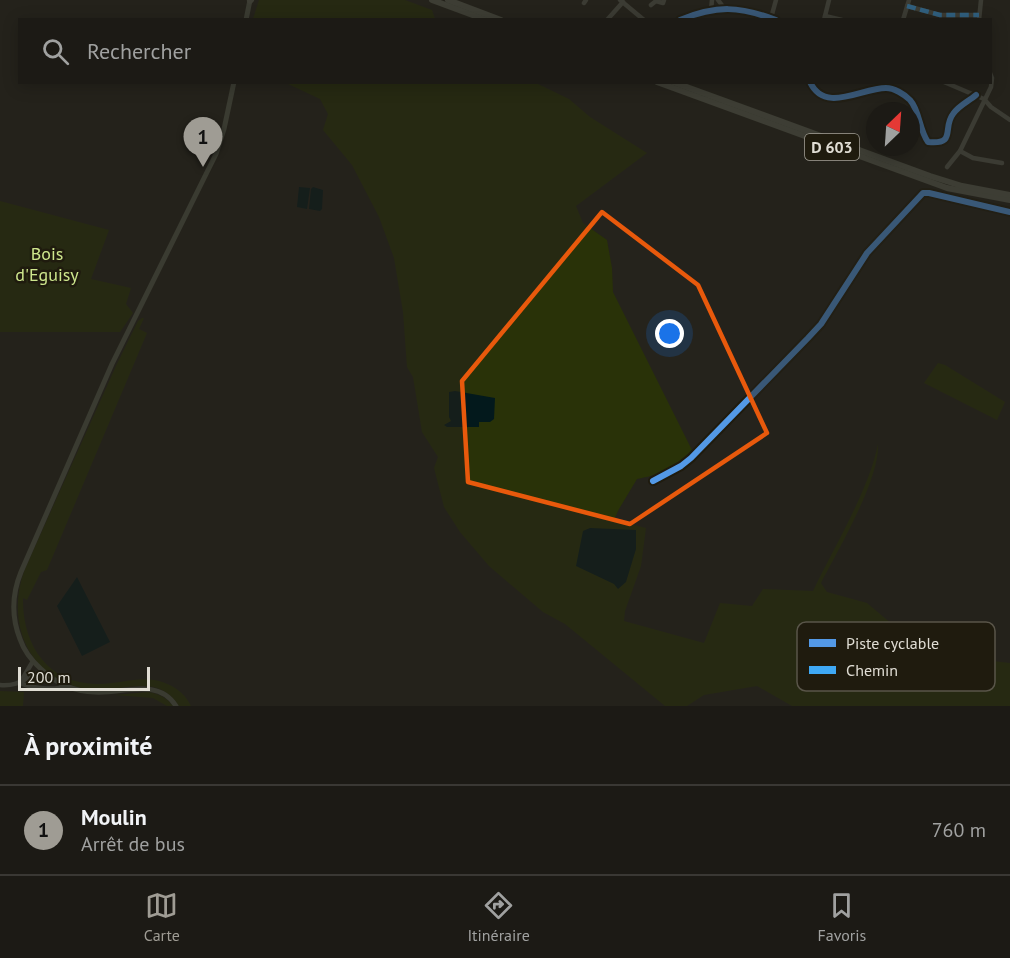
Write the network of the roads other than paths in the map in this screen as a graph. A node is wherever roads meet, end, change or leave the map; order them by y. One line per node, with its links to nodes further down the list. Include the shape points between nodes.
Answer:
1 (251, 0): 17 (main road)
2 (432, 0): 18 (highway)
3 (448, 0): 19 (highway)
4 (664, 0): 12 (street)
5 (712, 0): 15 (street)
6 (718, 0): 14 (street)
7 (776, 0): 24 (street)
8 (829, 0): 25 (street)
9 (909, 0): 13 (street)
10 (622, 1): 20 (street); 21 (street)
11 (982, 1): 16 (street)
12 (651, 5)
13 (907, 6): 16 (street, via 940,15); 26 (street)
14 (724, 8): 15 (street); 23 (street, via 744,9)
15 (711, 10): 22 (street)
16 (979, 17)
17 (246, 18)
18 (481, 18)
19 (496, 18)
20 (609, 18)
21 (642, 18)
22 (688, 18)
23 (771, 18)
24 (774, 18)
25 (824, 18)
26 (904, 18)
27 (234, 84): 44 (main road, via 216,154 112,363 18,579 16,626 24,649)
28 (662, 84): 41 (highway, D 603, via 928,182)
29 (678, 84): 40 (highway, D 603, via 930,176)
30 (811, 84): 33 (street, via 814,91 828,98)
31 (949, 84): 34 (street)
32 (991, 84): 35 (street)
33 (887, 85): 34 (street, via 912,101 928,142 938,143 946,138 954,111)
34 (976, 95): 35 (street)
35 (984, 99): 36 (street); 37 (street)
36 (1010, 120)
37 (960, 151): 38 (street, via 973,158); 39 (street)
38 (1002, 162)
39 (947, 167)
40 (1010, 195)
41 (1010, 202)
42 (1010, 212): 43 (street, via 923,193 872,247 821,324 798,349 691,458)
43 (653, 481)
44 (35, 663): 45 (main road); 46 (street); 47 (street)
45 (44, 673): 46 (street); 49 (main road)
46 (30, 677): 47 (street)
47 (20, 683): 48 (street); 49 (street)
48 (0, 685)
49 (66, 686): 50 (main road, via 96,693 155,690)
50 (176, 706)

